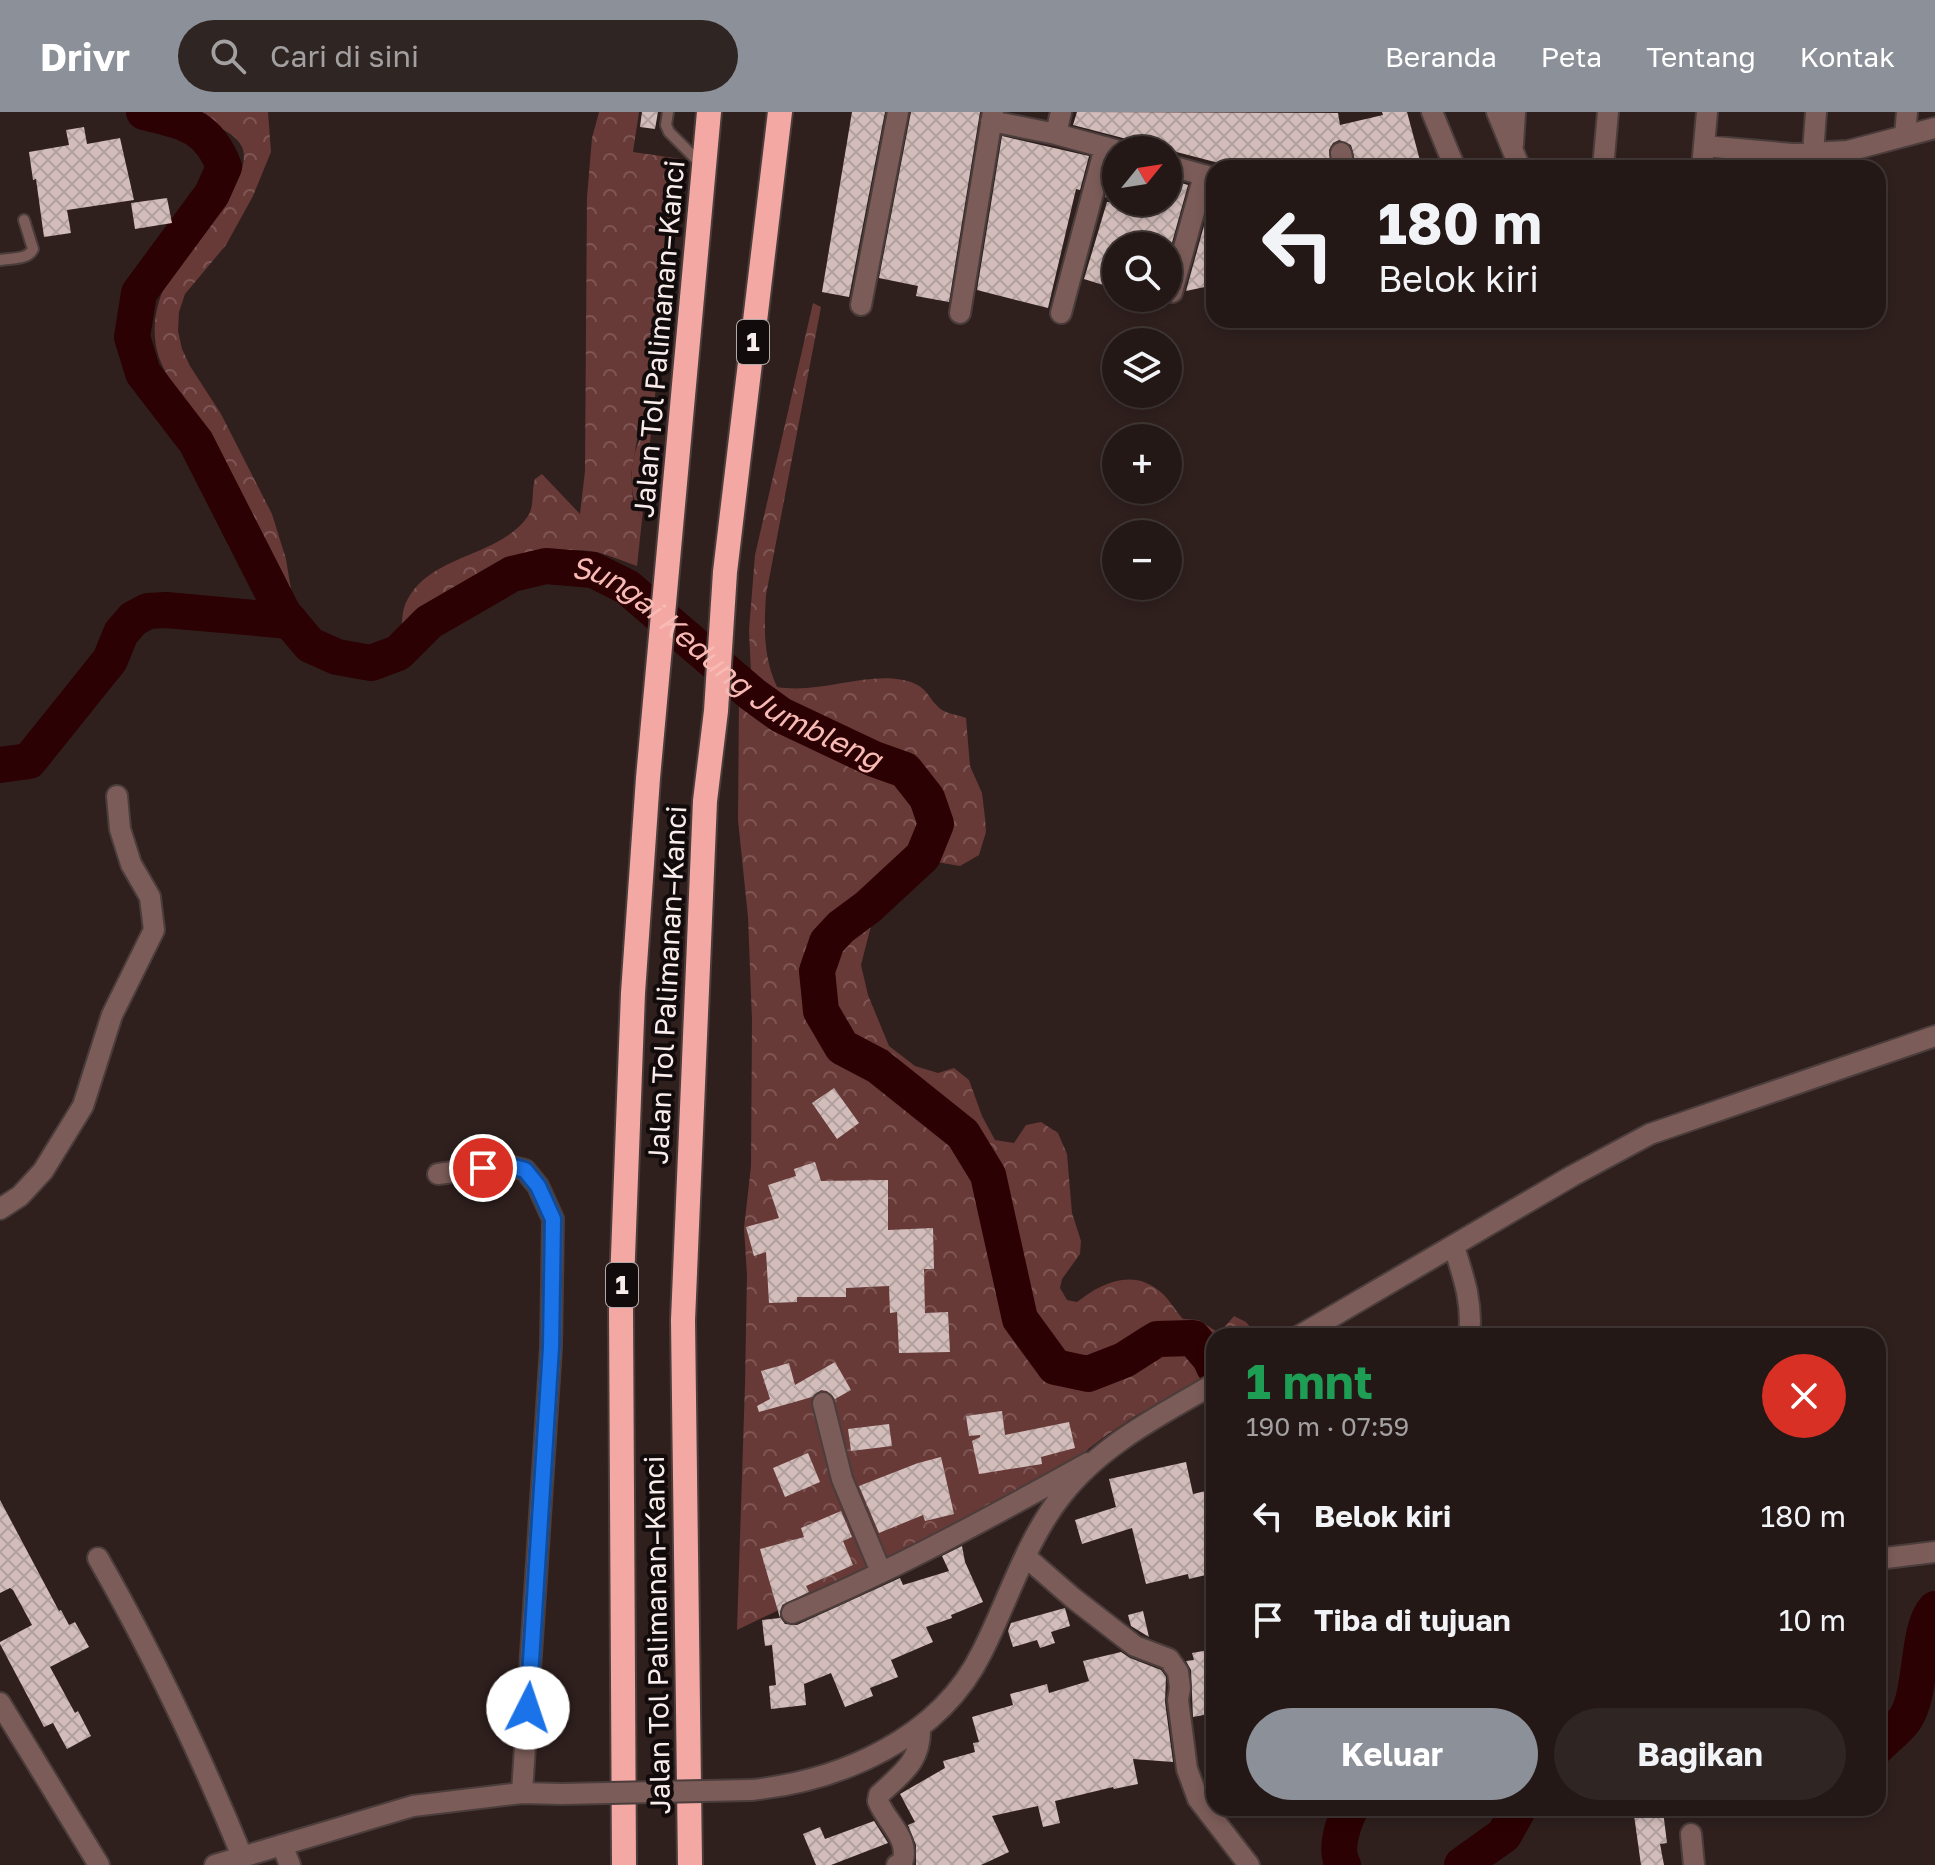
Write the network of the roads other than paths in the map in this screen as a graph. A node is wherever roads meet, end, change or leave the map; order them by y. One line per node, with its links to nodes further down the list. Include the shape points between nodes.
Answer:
1 (668, 112): 24 (lane, via 669,132)
2 (709, 112): 24 (highway, Jalan Tol Palimanan–Kanci / 1)
3 (780, 112): 63 (highway, Jalan Tol Palimanan–Kanci / 1, via 725,572 705,801 683,1320)
4 (898, 112): 32 (street)
5 (1061, 112): 15 (street)
6 (1432, 112): 21 (street)
7 (1497, 112): 20 (street)
8 (1515, 112): 20 (street)
9 (1608, 112): 22 (street)
10 (1707, 112): 17 (street)
11 (1816, 112): 19 (street)
12 (1907, 112): 16 (street)
13 (992, 117): 15 (street); 33 (street)
14 (1935, 128): 16 (street)
15 (1056, 134): 18 (street)
16 (1905, 135): 19 (street, via 1848,151)
17 (1704, 146): 19 (street); 23 (street)
18 (1102, 147)
19 (1813, 153)
20 (1516, 158)
21 (1452, 160)
22 (1604, 160)
23 (1703, 160)
24 (704, 168): 62 (highway, Jalan Tol Palimanan–Kanci / 1, via 633,993 621,1309)
25 (1182, 169): 27 (street)
26 (1102, 176): 34 (street)
27 (1206, 176)
28 (1206, 186): 31 (street)
29 (24, 220): 30 (lane, via 32,253)
30 (0, 260)
31 (1182, 261)
32 (861, 305)
33 (960, 313)
34 (1061, 313)
35 (117, 796): 38 (street, via 120,829 131,864 150,897 154,930 112,1015 78,1116 43,1171)
36 (1935, 1036): 39 (street, via 1650,1134)
37 (438, 1174): 53 (street, via 506,1165 525,1170 553,1219 551,1347)
38 (0, 1209)
39 (1454, 1247): 40 (street); 41 (street, via 1468,1288)
40 (1313, 1328)
41 (1470, 1328)
42 (1206, 1389): 44 (street)
43 (823, 1403): 49 (street, via 842,1479)
44 (1093, 1460): 46 (street, via 1049,1513); 49 (street)
45 (1935, 1552): 48 (street)
46 (1026, 1557): 52 (street, via 980,1656 948,1701); 54 (street, via 1135,1646 1169,1659 1178,1672 1187,1769)
47 (98, 1558): 58 (street, via 196,1747)
48 (1886, 1558)
49 (881, 1572): 50 (street)
50 (792, 1613)
51 (0, 1703): 59 (street)
52 (920, 1728): 53 (street, bridge, via 859,1762 788,1786); 64 (street, via 916,1757 879,1795 903,1843 905,1854)
53 (522, 1793): 57 (street, via 413,1806)
54 (1206, 1809)
55 (1211, 1816): 65 (street)
56 (1691, 1834): 66 (street)
57 (282, 1845): 58 (street); 61 (street)
58 (242, 1856): 60 (street)
59 (99, 1865)
60 (215, 1865)
61 (290, 1865)
62 (624, 1865)
63 (690, 1865)
64 (897, 1865)
65 (1249, 1865)
66 (1694, 1865)

